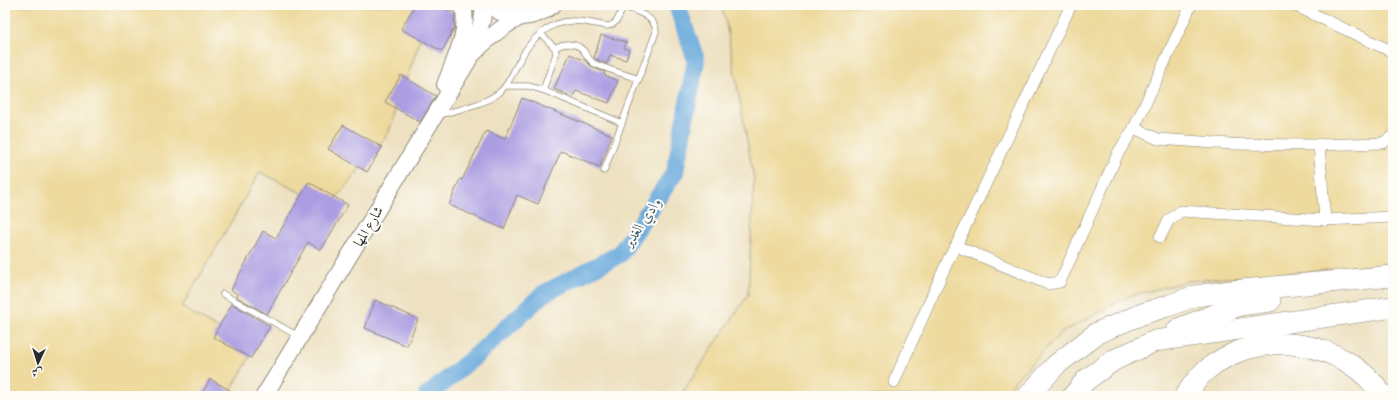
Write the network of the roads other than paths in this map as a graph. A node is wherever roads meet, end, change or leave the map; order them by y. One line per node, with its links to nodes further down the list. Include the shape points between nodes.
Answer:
1 (463, 5): 17 (street, via 465,20 461,40)
2 (483, 5): 13 (street, شارع المها)
3 (490, 5): 9 (street, via 499,12)
4 (553, 5): 9 (street, via 536,15)
5 (1071, 5): 26 (street)
6 (1191, 5): 19 (street)
7 (1294, 5): 12 (street)
8 (621, 6): 10 (lane, via 613,25 570,21 548,28); 14 (lane, via 648,17 656,27)
9 (519, 18): 13 (street, شارع المها, via 506,24)
10 (541, 34): 11 (lane); 15 (lane, via 529,45)
11 (555, 48): 14 (lane, via 564,44 580,47 594,64); 16 (lane, via 555,57)
12 (1393, 52)
13 (471, 56): 17 (street, شارع المها)
14 (639, 79): 18 (lane)
15 (506, 86): 16 (lane, via 528,86); 17 (lane, via 486,100)
16 (543, 90): 18 (lane)
17 (434, 117): 31 (street, شارع المها)
18 (622, 123): 22 (lane)
19 (1134, 128): 21 (street, via 1158,139 1231,144); 26 (street, via 1118,153 1060,282 1048,284)
20 (1393, 136): 21 (street, via 1383,143)
21 (1319, 144): 24 (street)
22 (604, 171)
23 (1393, 217): 24 (street)
24 (1325, 220): 25 (street, via 1181,211 1169,220)
25 (1160, 237)
26 (956, 246): 33 (street)
27 (1393, 276): 35 (highway, via 1231,291 1195,296 1170,304 1097,333 1056,365)
28 (1393, 282): 32 (highway, via 1240,305 1169,332)
29 (223, 294): 31 (lane)
30 (1393, 307): 32 (highway)
31 (300, 337): 34 (street, شارع المها)
32 (1155, 341): 36 (highway, via 1114,360 1086,380)
33 (894, 382)
34 (264, 396)
35 (1028, 396)
36 (1072, 396)
37 (1185, 396): 38 (highway, via 1204,372 1221,360 1235,353 1268,344 1316,348 1339,357 1371,381)
38 (1383, 396)

